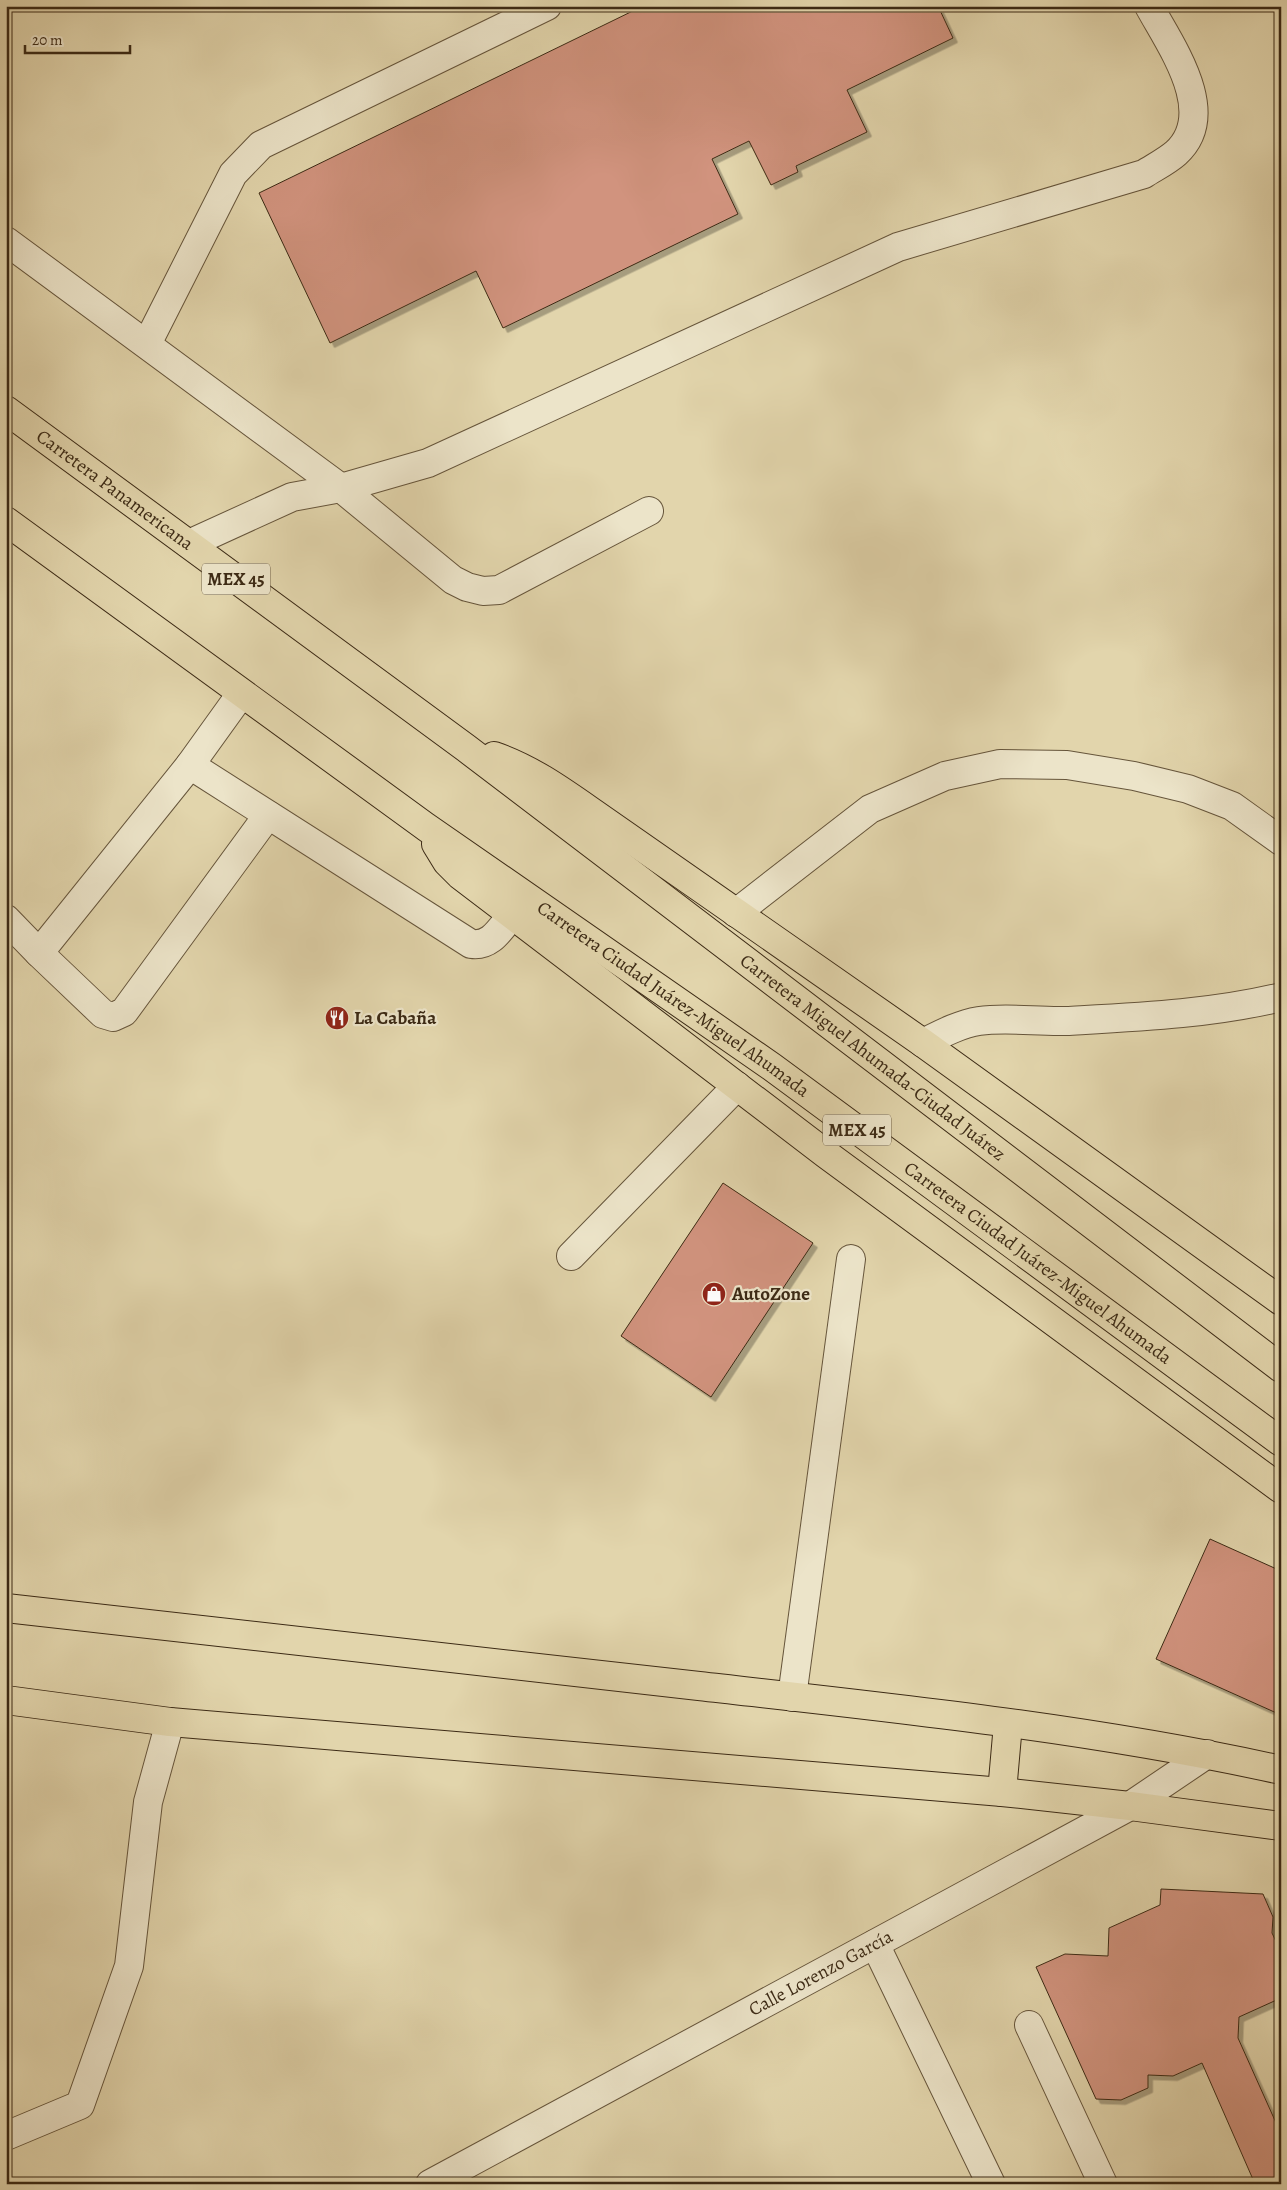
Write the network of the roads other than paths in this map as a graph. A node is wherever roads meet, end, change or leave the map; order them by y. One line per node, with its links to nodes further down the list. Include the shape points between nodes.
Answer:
1 (548, 6): 4 (street, via 261,145 233,174)
2 (1149, 6): 6 (street, via 1189,80 1195,118 1190,134 1177,152 1144,174 898,247 428,463)
3 (6, 241): 4 (street)
4 (147, 344): 6 (street)
5 (6, 410): 9 (main road, Carretera Panamericana / MEX 45)
6 (341, 488): 7 (street, via 439,570 467,587 483,591 499,590); 9 (street, via 292,497)
7 (649, 511)
8 (6, 521): 10 (main road, MEX 45)
9 (189, 544): 11 (main road, Carretera Panamericana / MEX 45)
10 (241, 694): 12 (street); 14 (main road, MEX 45)
11 (466, 748): 16 (main road, via 510,761 541,777); 26 (main road, Carretera Miguel Ahumada-Ciudad Juárez / MEX 45)
12 (190, 765): 13 (street); 19 (street)
13 (268, 815): 17 (street, via 471,944 484,944 491,940); 19 (street, via 124,1012 114,1017 103,1014)
14 (426, 827): 17 (main road, via 447,862); 27 (main road, Carretera Ciudad Juárez-Miguel Ahumada / MEX 45, via 772,1067)
15 (1281, 841): 16 (street, via 1232,806 1188,789 1066,765 1000,764 945,776 870,809)
16 (736, 912): 21 (main road)
17 (512, 915): 22 (main road)
18 (6, 919): 19 (street)
19 (39, 953)
20 (1281, 997): 21 (street, via 1254,1004 1183,1013 1064,1021 979,1021)
21 (923, 1043): 25 (main road)
22 (736, 1086): 23 (street); 28 (main road)
23 (571, 1256)
24 (851, 1259): 30 (street)
25 (1281, 1301)
26 (1281, 1368)
27 (1281, 1442)
28 (1281, 1490)
29 (6, 1608): 30 (main road)
30 (792, 1697): 33 (main road)
31 (6, 1700): 32 (main road)
32 (170, 1722): 36 (main road); 41 (street, via 148,1802 129,1966 80,2105)
33 (1008, 1724): 34 (main road); 36 (main road)
34 (1206, 1754): 35 (main road); 37 (street, Calle Lorenzo García)
35 (1281, 1770)
36 (1002, 1792): 37 (main road)
37 (1130, 1806): 38 (main road); 39 (street, Calle Lorenzo García)
38 (1281, 1826)
39 (875, 1944): 42 (street, Calle Lorenzo García); 43 (street)
40 (1029, 2025): 44 (street)
41 (6, 2136)
42 (430, 2184)
43 (991, 2184)
44 (1103, 2184)

